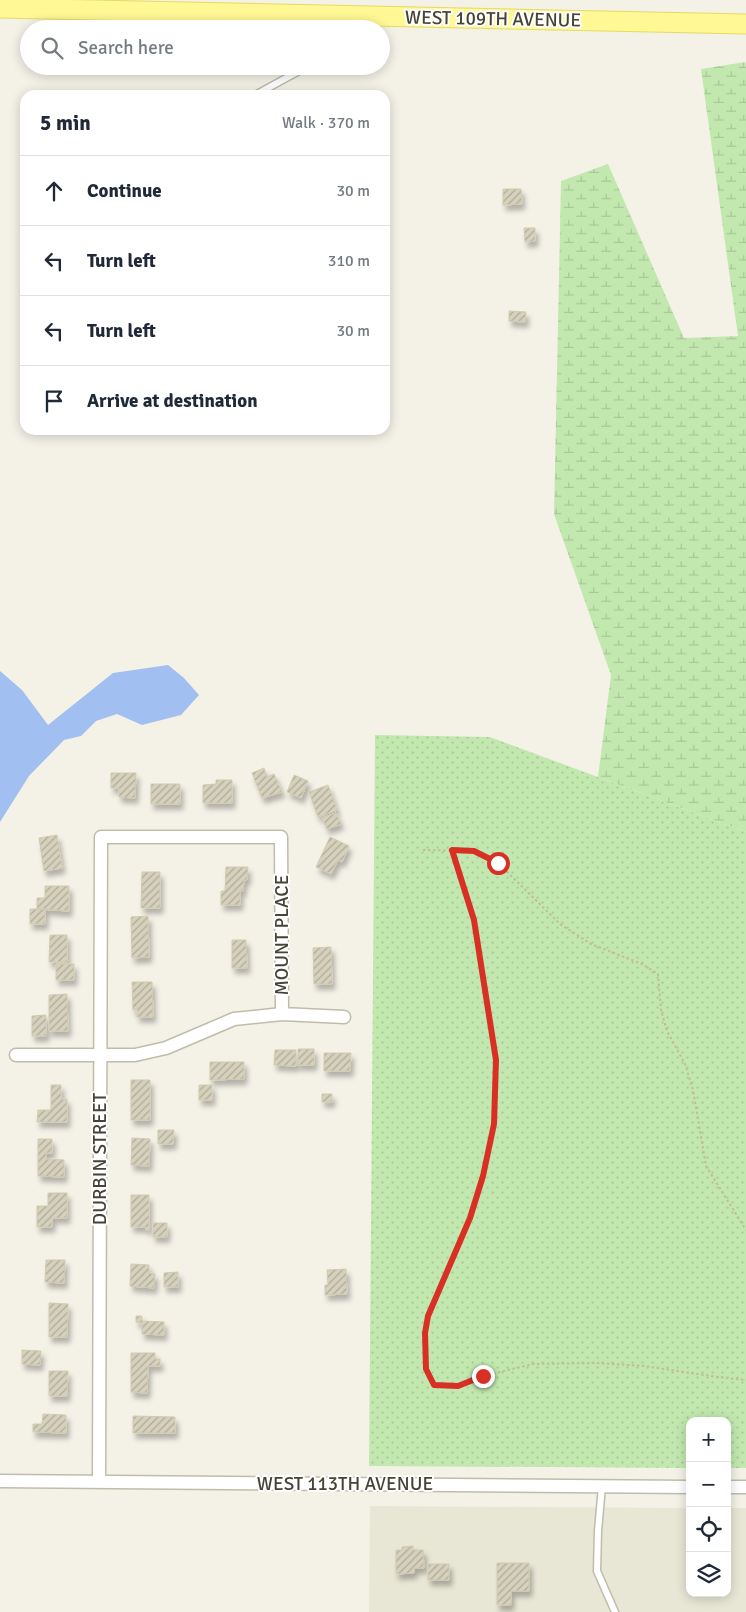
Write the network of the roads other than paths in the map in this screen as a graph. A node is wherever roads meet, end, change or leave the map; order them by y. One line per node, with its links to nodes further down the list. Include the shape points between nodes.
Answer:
1 (0, 8): 2 (main road, WEST 109TH AVENUE)
2 (302, 20)
3 (390, 22): 4 (main road, WEST 109TH AVENUE)
4 (746, 24)
5 (293, 75): 6 (lane)
6 (268, 90)
7 (281, 836): 8 (street, MOUNT PLACE); 11 (street, DURBIN STREET, via 101,837)
8 (282, 1014): 9 (street); 11 (street, MOUNT PLACE, via 234,1019 166,1048 135,1054)
9 (344, 1017)
10 (16, 1054): 11 (street, MOUNT PLACE)
11 (101, 1055): 13 (street, DURBIN STREET)
12 (0, 1481): 13 (street, WEST 113TH AVENUE)
13 (99, 1482): 14 (street, WEST 113TH AVENUE)
14 (602, 1486): 15 (street, WEST 113TH AVENUE); 18 (lane, via 597,1571)
15 (686, 1486)
16 (731, 1487): 17 (street)
17 (746, 1487)
18 (615, 1612)

